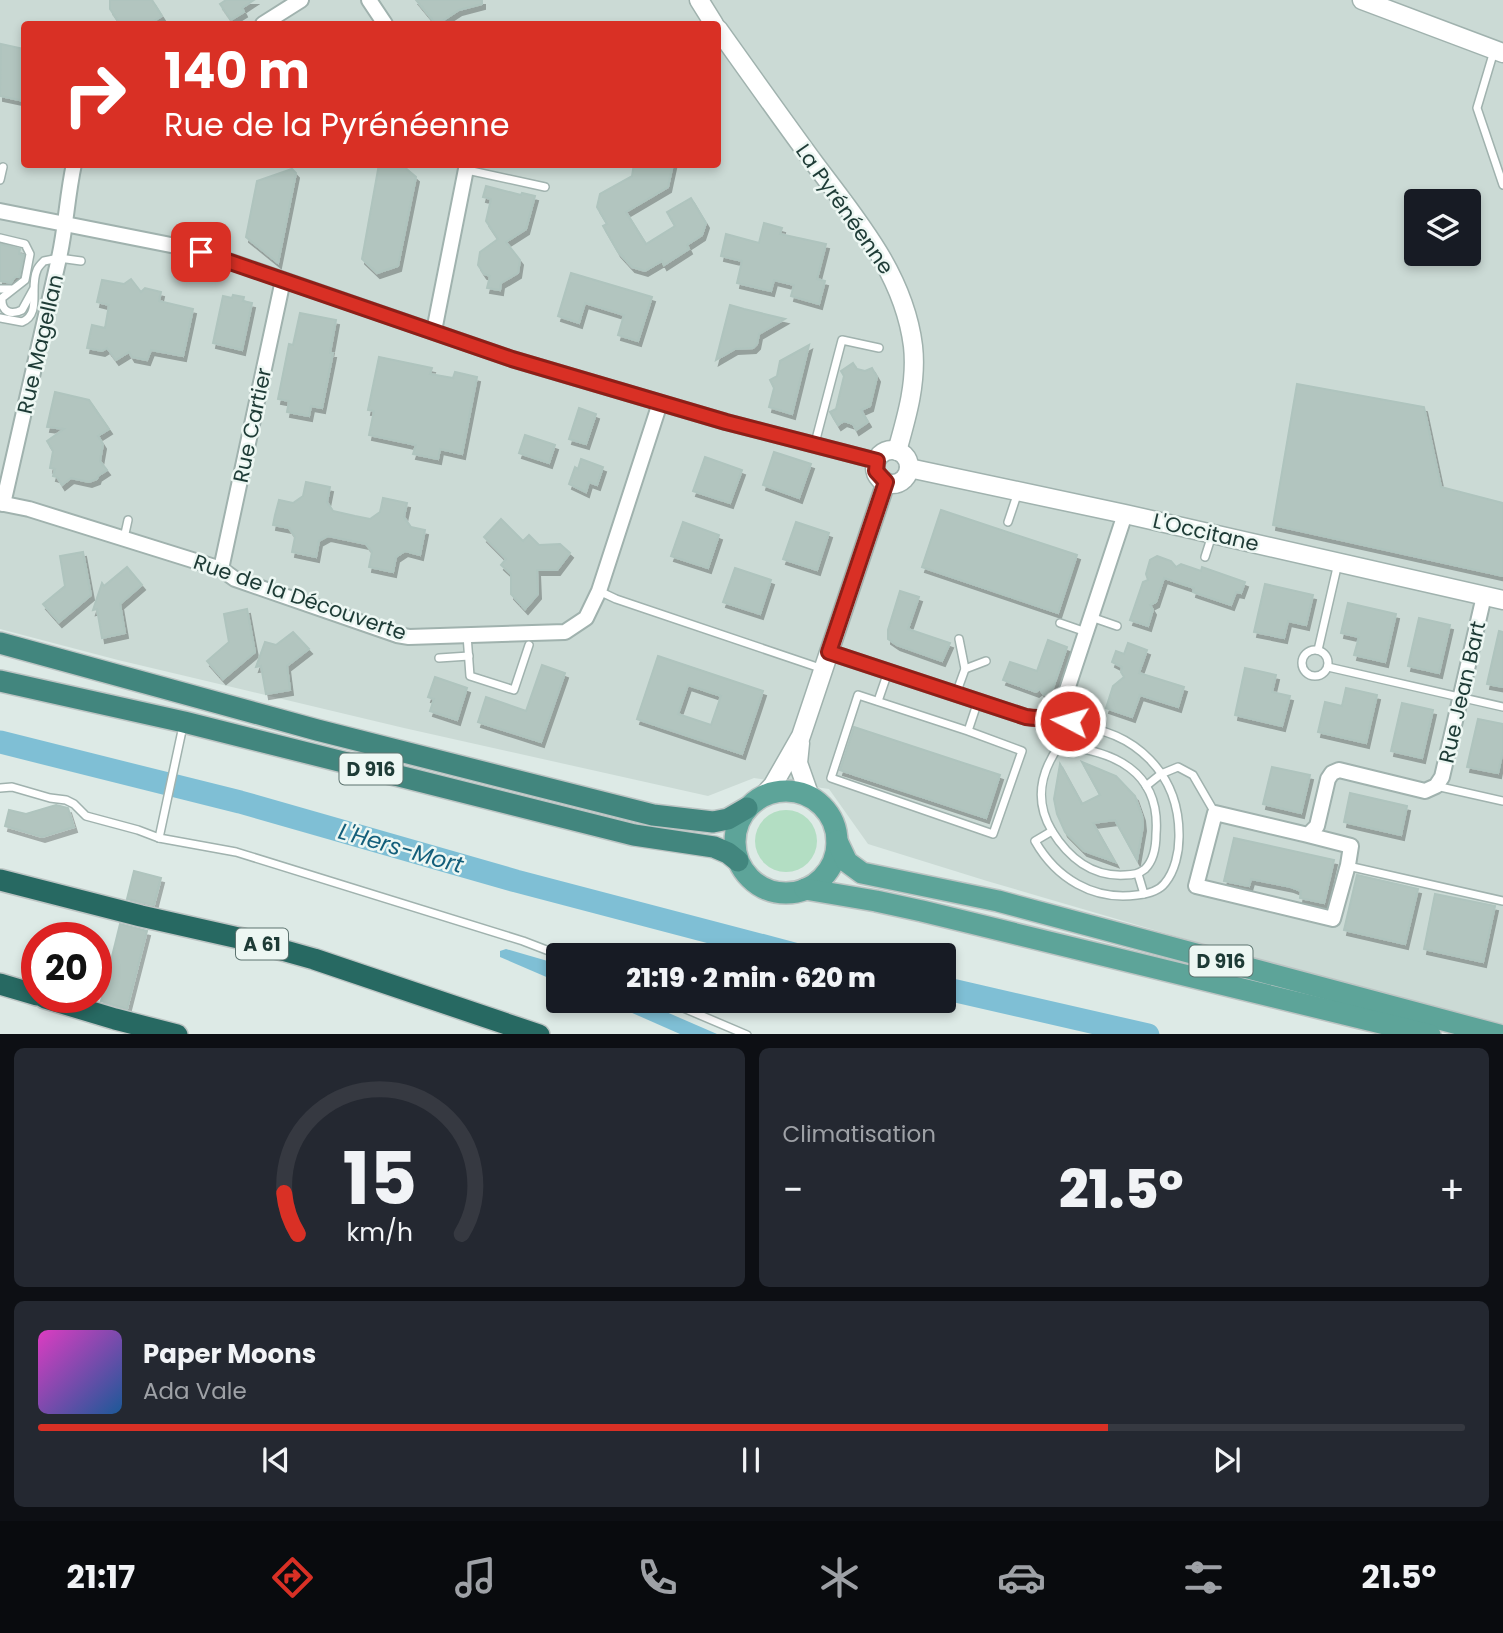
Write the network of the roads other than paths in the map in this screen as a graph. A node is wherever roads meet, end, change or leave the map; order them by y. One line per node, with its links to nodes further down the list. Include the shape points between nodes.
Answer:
1 (301, 0): 4 (street)
2 (369, 0): 5 (street)
3 (1362, 0): 7 (street)
4 (268, 21)
5 (383, 21)
6 (721, 33): 29 (street, La Pyrénéenne, via 858,222 893,278 909,324 914,366 909,411)
7 (1499, 52): 13 (lane, via 1477,108)
8 (3, 167): 12 (lane)
9 (73, 168): 16 (street, Rue Magellan)
10 (467, 168): 25 (street)
11 (471, 168): 14 (lane)
12 (0, 180)
13 (1503, 185)
14 (545, 187)
15 (0, 211): 16 (street)
16 (66, 225): 18 (street, Rue Magellan); 20 (street, via 186,248)
17 (0, 238): 22 (lane, via 29,248 25,280)
18 (59, 258): 19 (lane); 23 (lane, via 44,261); 34 (street, Rue Magellan)
19 (81, 261)
20 (283, 280): 25 (street); 42 (street, Rue Cartier, via 252,402)
21 (0, 289): 22 (lane)
22 (11, 289): 23 (lane, via 1,305 12,313 22,310)
23 (33, 290): 24 (lane, via 34,307 26,321)
24 (0, 318)
25 (434, 331): 27 (street, via 512,359)
26 (879, 348): 28 (lane, via 842,340)
27 (654, 399): 28 (street); 43 (street, Rue de la Découverte)
28 (815, 443): 30 (street)
29 (897, 451): 30 (street, via 887,451); 31 (street)
30 (877, 461): 32 (street, via 876,471)
31 (909, 468): 32 (street, via 901,481); 33 (street, L'Occitane)
32 (886, 482): 57 (street)
33 (1019, 491): 35 (street, L'Occitane); 37 (lane)
34 (1, 504): 39 (street, Rue de la Découverte)
35 (1125, 513): 38 (street, L'Occitane); 46 (street)
36 (128, 520): 39 (lane)
37 (1008, 522)
38 (1212, 534): 40 (lane); 41 (street, L'Occitane)
39 (124, 539): 42 (street, Rue de la Découverte)
40 (1205, 557)
41 (1339, 563): 44 (street, L'Occitane); 54 (lane)
42 (221, 569): 50 (street, Rue de la Découverte, via 235,579 397,635)
43 (599, 591): 50 (street, Rue de la Découverte, via 586,618 565,632); 57 (lane)
44 (1484, 596): 45 (street, L'Occitane); 64 (street, Rue Jean Bart)
45 (1503, 600)
46 (1091, 617): 48 (lane); 49 (street)
47 (1060, 622): 49 (lane)
48 (1117, 626)
49 (1086, 632): 68 (street)
50 (467, 634): 55 (lane)
51 (959, 639): 60 (lane)
52 (0, 643): 80 (highway, D 916, via 653,815 713,822)
53 (529, 645): 55 (lane, via 514,690 470,676)
54 (1318, 650): 59 (lane, via 1327,658); 59 (lane, via 1303,657 1303,670 1318,676)
55 (469, 656): 56 (lane)
56 (439, 658)
57 (826, 660): 61 (street); 72 (street)
58 (986, 661): 60 (lane)
59 (1328, 667): 64 (lane)
60 (965, 669): 63 (lane)
61 (888, 672): 63 (street); 65 (lane)
62 (0, 681): 70 (highway, D 916)
63 (956, 694): 66 (street)
64 (1460, 698): 67 (lane); 76 (street, Rue Jean Bart)
65 (878, 701): 71 (lane); 71 (lane, via 858,695 831,778 993,834 1022,751)
66 (978, 701): 69 (street); 71 (lane)
67 (1503, 707)
68 (1061, 708): 69 (street); 74 (lane, via 1073,726 1100,729 1126,740)
69 (1042, 720): 73 (lane)
70 (184, 722): 84 (lane); 86 (highway, D 916, via 634,835 714,847)
71 (968, 731)
72 (801, 736): 78 (street, via 798,763); 80 (street, via 773,785)
73 (1059, 746): 75 (lane, via 1115,757); 82 (lane, via 1043,774 1040,798)
74 (1161, 774): 75 (lane); 81 (lane, via 1178,767 1193,775); 91 (lane, via 1176,805 1179,844 1165,884)
75 (1146, 786): 88 (lane, via 1156,815 1156,837 1152,858)
76 (1436, 786): 79 (lane, Rue Jean Bart); 83 (street, Rue Jean Bart, via 1424,791 1339,770 1328,779 1317,826)
77 (0, 788): 84 (lane, via 66,800 86,816)
78 (810, 797): 80 (main road, via 779,791); 85 (main road, via 829,815)
79 (1503, 801)
80 (755, 802): 86 (main road, via 739,820 735,834)
81 (1215, 813): 83 (street); 87 (street, via 1196,886 1333,919)
82 (1052, 831): 88 (lane, via 1073,858 1092,870 1120,876); 91 (lane, via 1035,841 1070,880 1104,895)
83 (1308, 835): 87 (street, via 1351,846)
84 (159, 838): 93 (lane, via 236,852)
85 (837, 841): 90 (main road, via 828,870); 102 (main road, D 916, via 847,862 862,873 1010,904)
86 (738, 861): 90 (main road, via 758,885 789,893)
87 (1348, 865): 92 (lane)
88 (1138, 874): 91 (lane)
89 (0, 880): 99 (highway, A 61, via 255,942)
90 (805, 889): 101 (main road, D 916, via 899,906)
91 (1144, 894)
92 (1503, 901)
93 (546, 950)
94 (0, 984): 95 (highway)
95 (21, 990)
96 (95, 1013): 98 (highway)
97 (696, 1013): 100 (lane)
98 (177, 1034)
99 (538, 1034)
100 (747, 1034)
101 (1430, 1034)
102 (1499, 1034)

